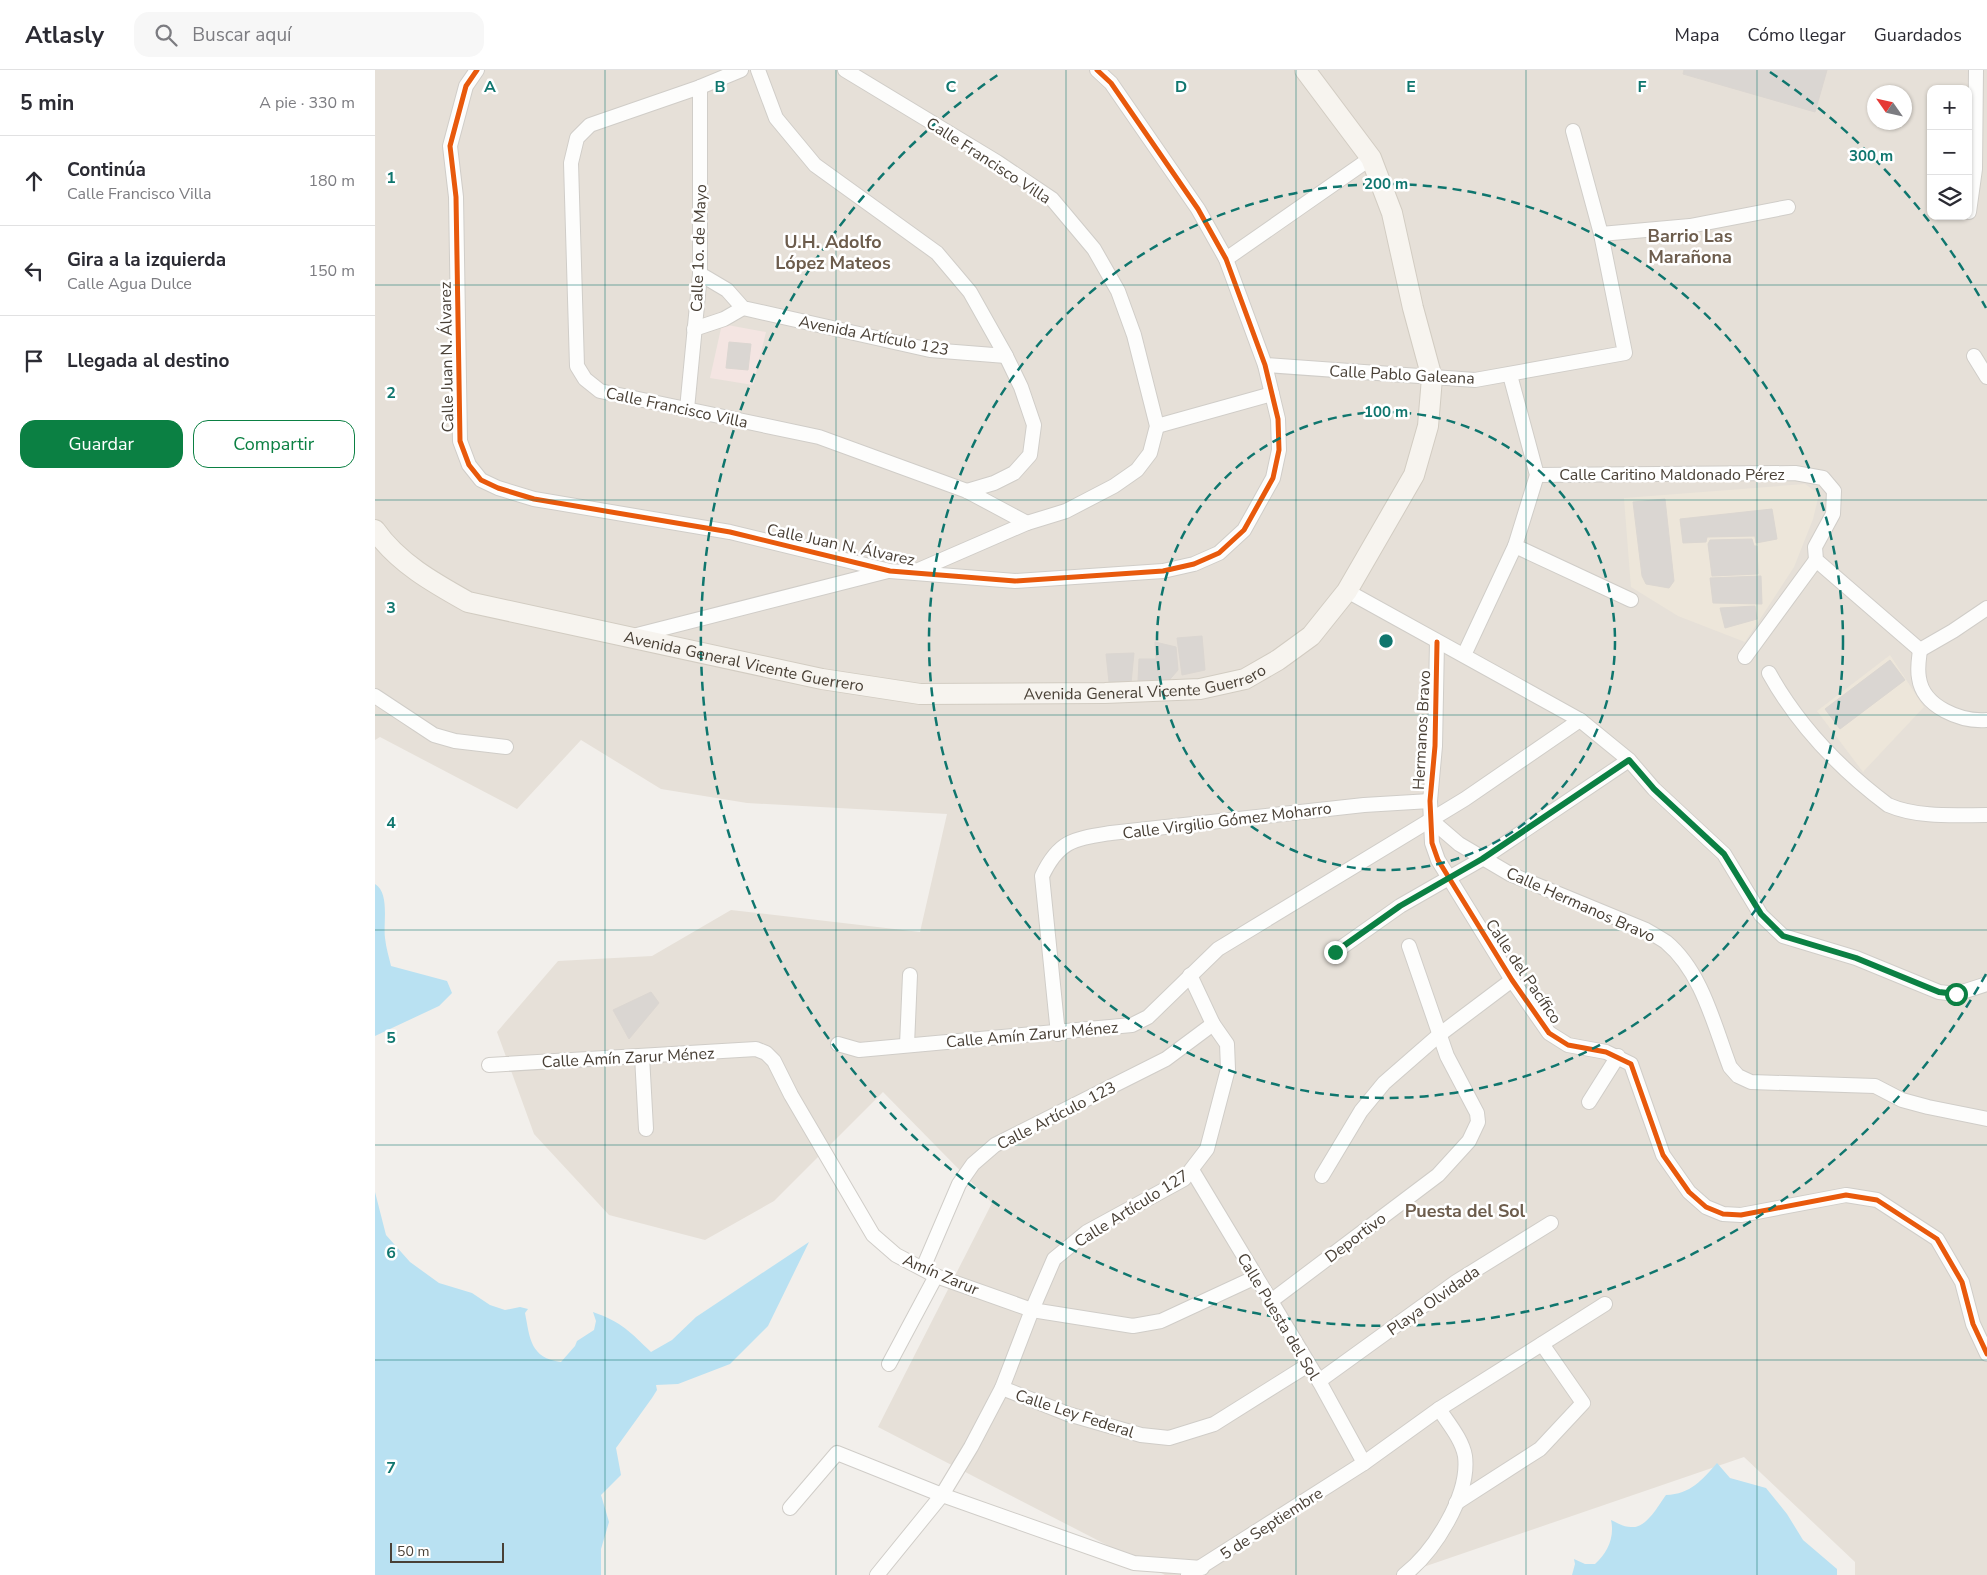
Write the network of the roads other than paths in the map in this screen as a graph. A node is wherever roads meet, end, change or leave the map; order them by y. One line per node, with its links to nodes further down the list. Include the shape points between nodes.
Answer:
1 (477, 70): 33 (street, Calle Juan N. Álvarez, via 466,86 450,146 456,196 460,440 469,464 481,480 534,499 730,532)
2 (741, 70): 8 (street, Calle Francisco Villa)
3 (758, 70): 18 (street, via 776,118 815,165 937,253 970,292)
4 (845, 70): 26 (street, Calle Francisco Villa, via 1052,199 1094,249 1118,291 1134,335)
5 (1097, 70): 14 (street, Calle Juan N. Álvarez, via 1111,83 1198,209)
6 (1305, 70): 10 (street, Avenida General Vicente Guerrero)
7 (1979, 73): 11 (street)
8 (700, 87): 15 (street, Calle 1o. de Mayo); 25 (street, Calle Francisco Villa, via 590,125 577,138 571,163 577,366 585,379 599,391)
9 (1573, 131): 13 (street)
10 (1371, 158): 14 (street); 23 (street, Avenida General Vicente Guerrero, via 1392,213)
11 (1972, 190)
12 (1788, 207): 13 (street, via 1690,226)
13 (1601, 234): 21 (street, Calle Pablo Galeana, via 1625,353)
14 (1226, 259): 20 (street, Calle Juan N. Álvarez)
15 (700, 274): 16 (street, via 727,290); 17 (street, Calle 1o. de Mayo)
16 (743, 308): 17 (street, via 724,319); 18 (street, Avenida Artículo 123, via 930,350)
17 (694, 329): 25 (street, Calle 1o. de Mayo)
18 (1006, 356): 28 (street, via 1034,425 1030,455 1014,473)
19 (1975, 356): 22 (street)
20 (1265, 365): 23 (street, Calle Pablo Galeana); 24 (street, Calle Juan N. Álvarez)
21 (1510, 375): 23 (street, Calle Pablo Galeana, via 1475,380); 27 (street)
22 (1987, 377)
23 (1432, 378): 35 (street, Avenida General Vicente Guerrero, via 1428,426 1413,476)
24 (1272, 394): 26 (street); 34 (street, Calle Juan N. Álvarez, via 1278,419 1279,450 1273,478 1244,530 1219,553 1194,564 1163,571 1015,581)
25 (687, 409): 28 (street, Calle Francisco Villa, via 819,437)
26 (1157, 426): 29 (street, Calle Francisco Villa, via 1150,453 1137,470 1066,512)
27 (1537, 475): 31 (street); 32 (street, Calle Caritino Maldonado Pérez, via 1808,474 1823,478 1834,491 1833,514 1815,547)
28 (967, 491): 29 (street, Calle Francisco Villa)
29 (1027, 522): 34 (street, Calle Francisco Villa)
30 (375, 530): 38 (street, Avenida General Vicente Guerrero, via 384,543 422,576 468,602)
31 (1515, 546): 36 (street); 41 (street)
32 (1816, 560): 40 (street); 42 (street)
33 (891, 571): 34 (street, Calle Juan N. Álvarez); 38 (street)
34 (912, 573)
35 (1347, 591): 38 (street, Avenida General Vicente Guerrero, via 1311,636 1278,660 1245,679 1200,690 921,694 822,679); 39 (street)
36 (1631, 600)
37 (1987, 608): 40 (street)
38 (627, 637)
39 (1437, 642): 41 (street); 49 (street, Hermanos Bravo, via 1435,746)
40 (1921, 650): 46 (street, via 1919,679 1924,692 1954,716 1973,721)
41 (1464, 655): 45 (street)
42 (1745, 657)
43 (1769, 673): 50 (street, via 1808,732 1888,806 1927,814)
44 (375, 696): 47 (street, via 434,735)
45 (1580, 720): 48 (street); 51 (street, Calle Amín Zarur Ménez)
46 (1987, 720)
47 (506, 747)
48 (1629, 760): 52 (street); 59 (street, via 1654,789 1724,854 1761,914 1783,936 1856,958 1939,992 1956,994)
49 (1430, 801): 51 (street, Hermanos Bravo); 61 (street, Calle Virgilio Gómez Moharro, via 1364,805 1075,839 1061,847 1042,876)
50 (1987, 815)
51 (1431, 820): 52 (street, Calle Hermanos Bravo); 53 (street, Calle del Pacífico, via 1432,843); 57 (street, Calle Amín Zarur Ménez, via 1218,949)
52 (1482, 859): 53 (street); 70 (street, Calle Hermanos Bravo, via 1510,874 1646,930 1666,942 1693,976 1730,1067 1738,1076 1751,1082 1875,1086 1902,1100 1928,1108)
53 (1449, 878): 55 (street, via 1400,906); 58 (street, Calle del Pacífico)
54 (1409, 946): 62 (street, Deportivo)
55 (1335, 952)
56 (910, 975): 64 (street)
57 (1190, 975): 60 (street); 61 (street, Calle Amín Zarur Ménez, via 1148,1017 1132,1026)
58 (1512, 980): 62 (street); 67 (street, Calle del Pacífico, via 1549,1034 1557,1040)
59 (1987, 984)
60 (1213, 1024): 72 (street, Calle Artículo 127, via 1227,1044 1228,1069 1207,1149); 75 (street, Calle Artículo 123, via 1166,1059 995,1145 973,1164 959,1184)
61 (1058, 1034): 64 (street, Calle Amín Zarur Ménez)
62 (1441, 1040): 73 (street, via 1384,1083 1361,1111); 78 (street, Deportivo, via 1477,1113 1469,1141 1438,1176)
63 (838, 1044): 64 (street, Calle Amín Zarur Ménez, via 859,1050)
64 (907, 1045)
65 (766, 1053): 66 (street, Calle Amín Zarur Ménez, via 756,1049); 75 (street, Amín Zarur, via 774,1061 873,1235 896,1255)
66 (642, 1056): 68 (street, Calle Amín Zarur Ménez); 71 (street)
67 (1618, 1056): 69 (street); 82 (street, via 1631,1064 1663,1155 1689,1192 1706,1207 1723,1214 1741,1215 1846,1195 1877,1200 1937,1239 1962,1282 1973,1324)
68 (489, 1065)
69 (1589, 1102)
70 (1987, 1119)
71 (646, 1129)
72 (1192, 1170): 77 (street, Calle Puesta del Sol); 80 (street, Calle Artículo 127, via 1184,1179 1087,1232 1054,1259)
73 (1322, 1176)
74 (1551, 1223): 85 (street, Playa Olvidada, via 1456,1282)
75 (923, 1268): 76 (street, Amín Zarur)
76 (936, 1276): 80 (street, Amín Zarur); 83 (street)
77 (1256, 1277): 78 (street, Calle Puesta del Sol); 80 (street, Amín Zarur, via 1161,1321 1133,1326)
78 (1271, 1301): 84 (street, Calle Puesta del Sol)
79 (1605, 1304): 81 (street, 5 de Septiembre)
80 (1032, 1310): 86 (street, Calle Artículo 127)
81 (1542, 1344): 87 (street, 5 de Septiembre); 90 (street, via 1583,1403 1540,1449)
82 (1987, 1354)
83 (889, 1364)
84 (1308, 1365): 85 (street, Calle Puesta del Sol); 86 (street, Calle Ley Federal, via 1215,1424 1169,1438 1141,1435 1068,1414)
85 (1319, 1381): 88 (street, Calle Puesta del Sol)
86 (1002, 1388): 89 (street, Calle Artículo 127)
87 (1439, 1409): 88 (street, 5 de Septiembre); 90 (street, via 1465,1455 1464,1479)
88 (1364, 1463): 92 (street, 5 de Septiembre)
89 (942, 1495): 91 (street, 5 de Septiembre, via 837,1453); 92 (street, 5 de Septiembre, via 1134,1563); 93 (street, Calle Artículo 127)
90 (1456, 1503): 95 (street, via 1435,1544)
91 (789, 1508)
92 (1205, 1571): 94 (street)
93 (877, 1575)
94 (1187, 1575)
95 (1404, 1575)

